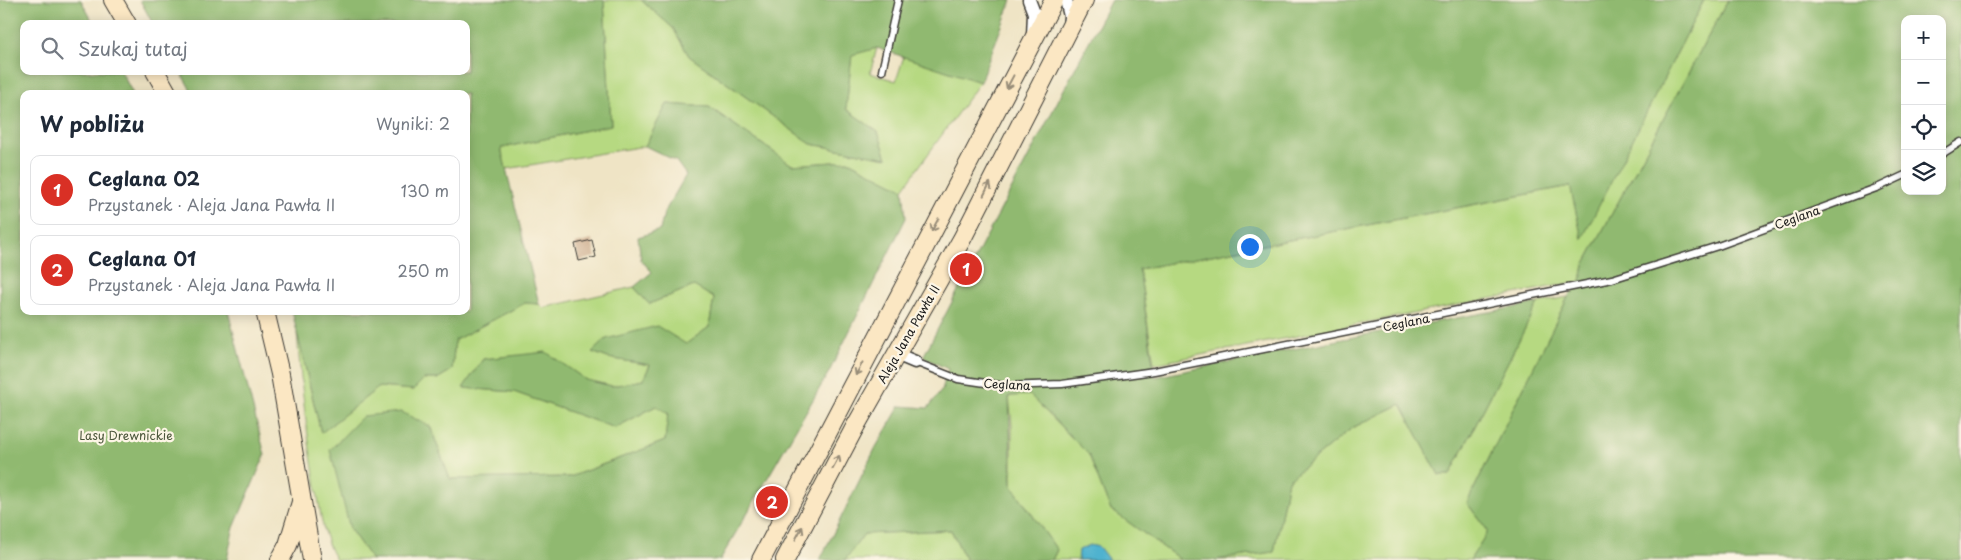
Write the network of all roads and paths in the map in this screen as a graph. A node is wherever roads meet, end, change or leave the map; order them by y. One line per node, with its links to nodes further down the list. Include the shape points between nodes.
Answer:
1 (113, 0): 7 (main road)
2 (898, 0): 10 (lane)
3 (1029, 0): 9 (street, via 1034,13)
4 (1054, 0): 9 (main road, Aleja Jana Pawła II)
5 (1066, 0): 8 (street, via 1070,16)
6 (1084, 0): 8 (main road, Aleja Jana Pawła II)
7 (125, 20)
8 (1068, 32): 17 (main road, Aleja Jana Pawła II, one-way to 8, via 966,231)
9 (1033, 39): 22 (main road, Aleja Jana Pawła II, one-way to 22)
10 (882, 71)
11 (157, 75): 12 (main road)
12 (166, 90)
13 (1961, 142): 14 (lane)
14 (1946, 151)
15 (1901, 177): 18 (lane, Ceglana, via 1718,246 1612,279 1154,372 1062,384 1006,386 958,379)
16 (266, 315): 19 (main road)
17 (896, 354): 18 (street, Ceglana); 23 (main road, Aleja Jana Pawła II, one-way to 17)
18 (915, 362)
19 (303, 495): 20 (main road, via 288,545); 21 (main road)
20 (280, 560)
21 (312, 560)
22 (761, 560)
23 (785, 560)

